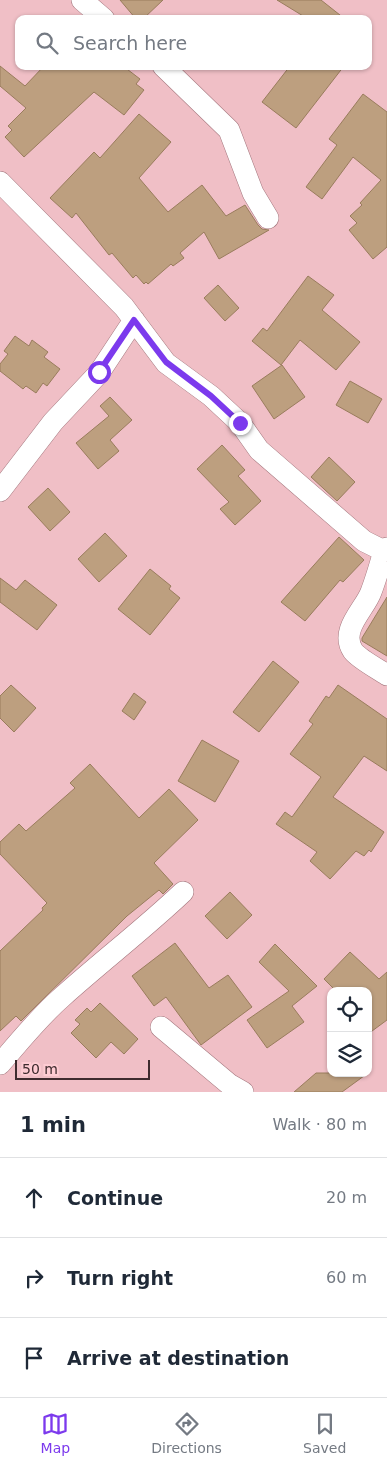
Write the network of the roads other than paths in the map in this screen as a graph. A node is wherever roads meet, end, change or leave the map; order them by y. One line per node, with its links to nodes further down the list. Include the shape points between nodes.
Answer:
1 (82, 0): 2 (street)
2 (99, 15)
3 (167, 70): 5 (street, via 228,130 253,193)
4 (0, 182): 6 (street)
5 (268, 218)
6 (134, 320): 7 (street, via 99,372 53,422); 8 (street, via 166,362 240,423 259,450 364,541)
7 (0, 491)
8 (386, 550): 9 (street, via 371,594 349,634 354,652)
9 (387, 675)
10 (183, 892): 12 (street, via 61,998)
11 (162, 1027): 13 (street, via 229,1084)
12 (0, 1064)
13 (243, 1092)

